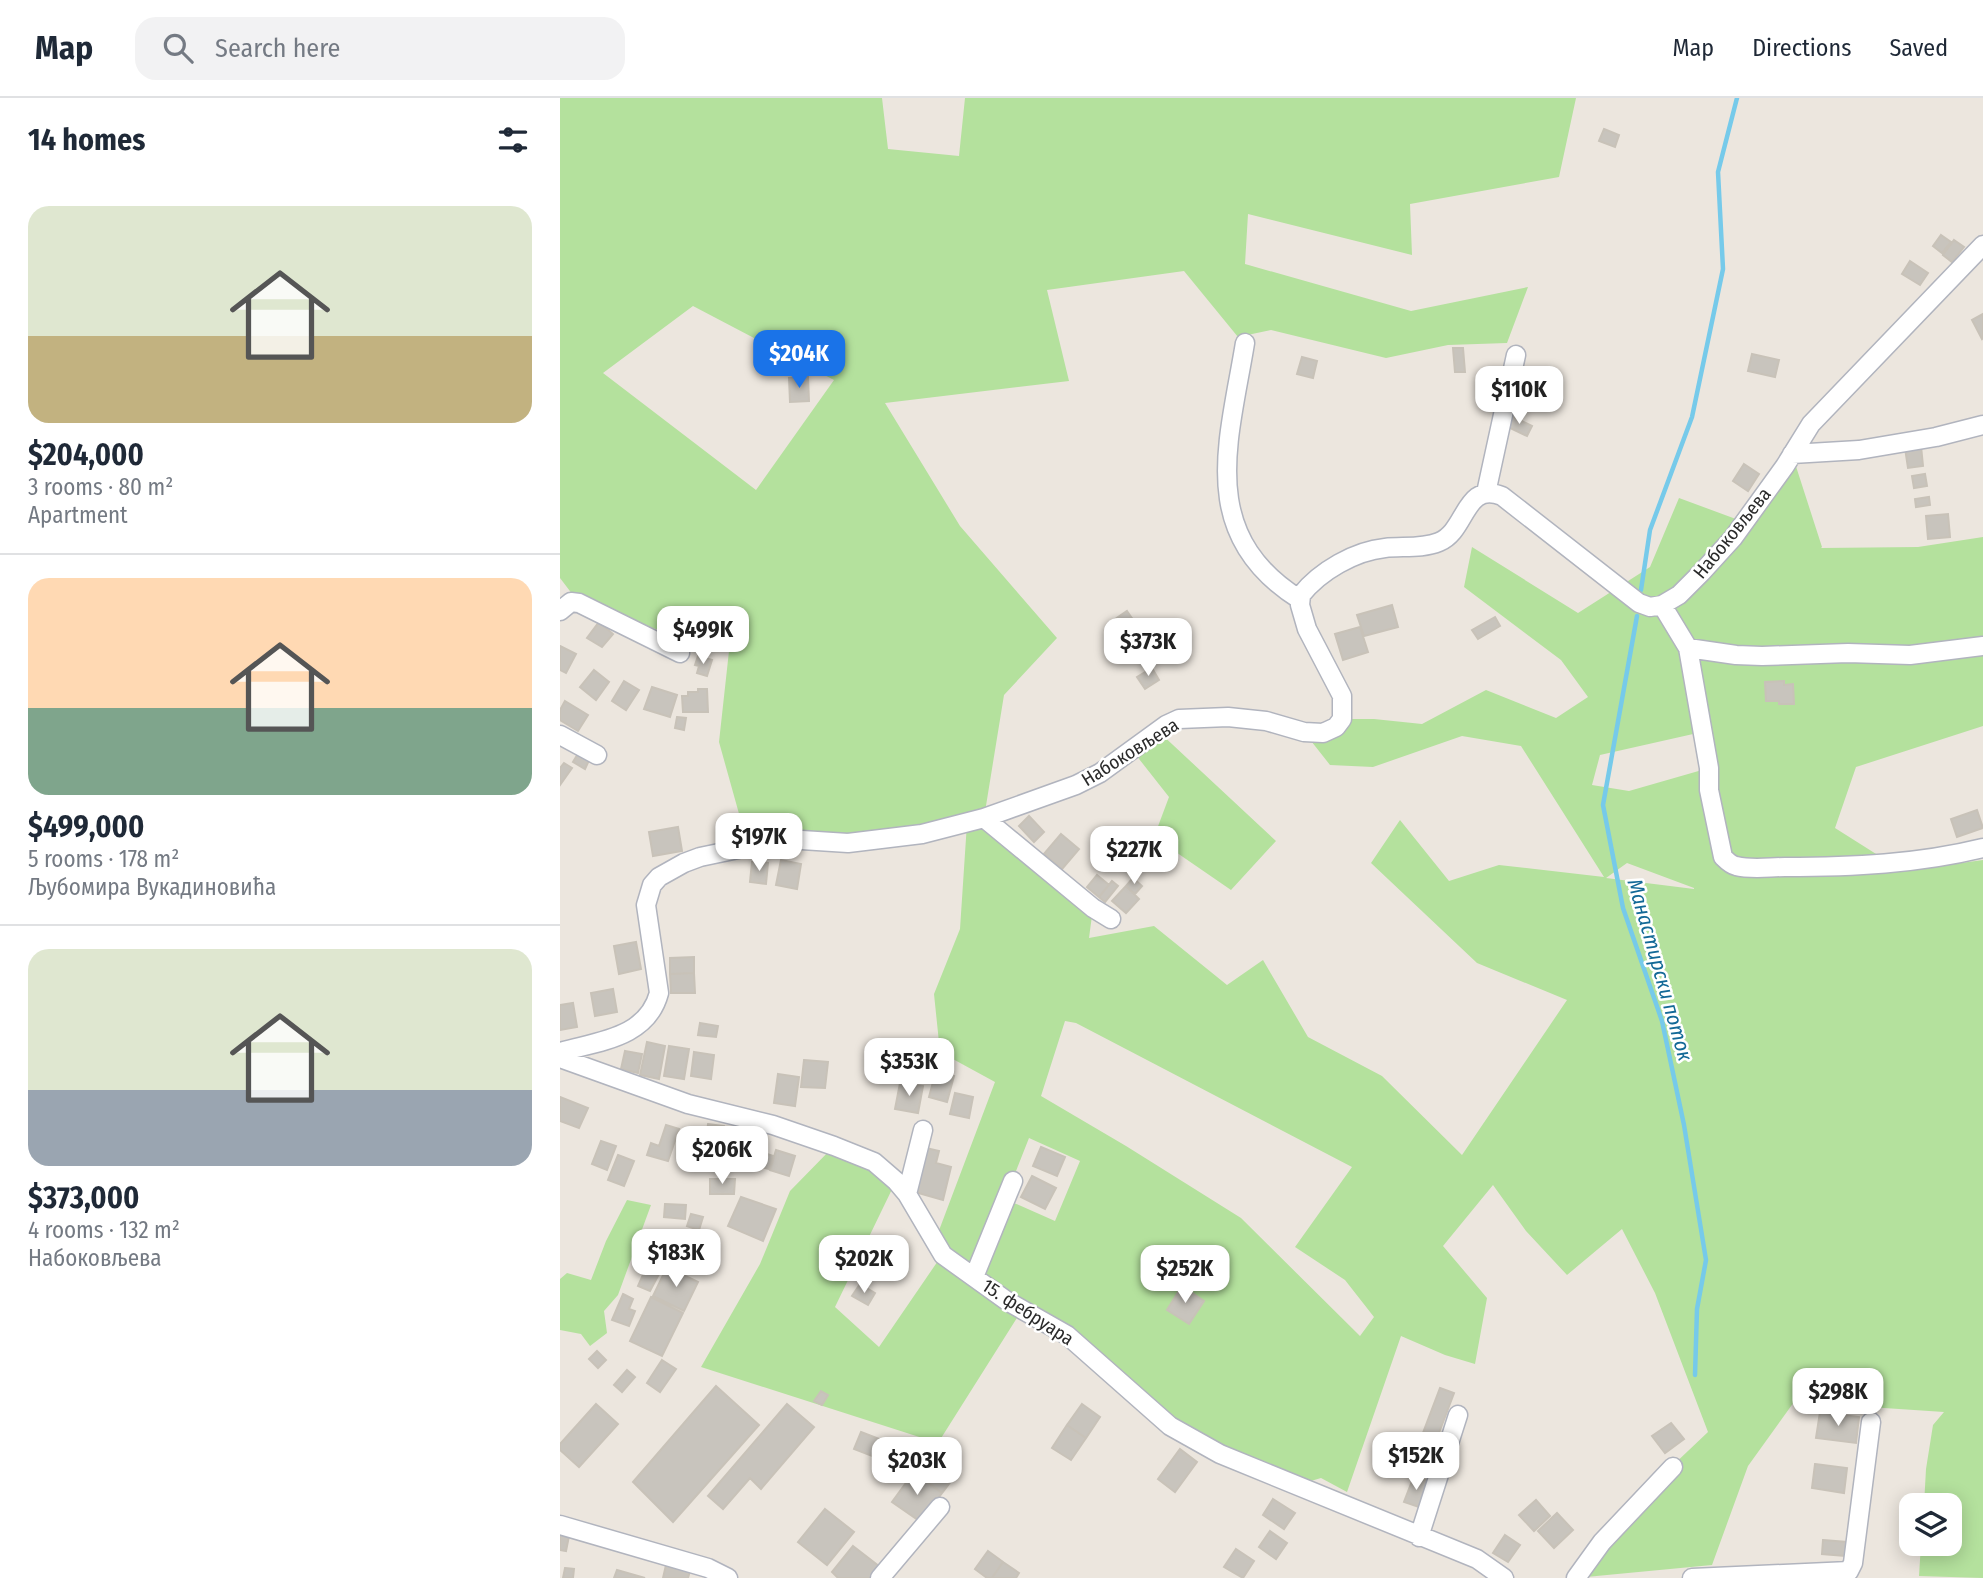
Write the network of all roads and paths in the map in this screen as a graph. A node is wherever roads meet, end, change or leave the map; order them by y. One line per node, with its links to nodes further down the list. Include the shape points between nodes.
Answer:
1 (1983, 245): 5 (street, Набоковљева, via 1811,424)
2 (1245, 343): 7 (street, via 1227,439 1227,492 1246,548 1281,588)
3 (1516, 355): 6 (street)
4 (1983, 425): 5 (street, via 1859,450)
5 (1792, 454): 8 (street, Набоковљева, via 1728,544 1679,595)
6 (1486, 493): 7 (street, via 1472,500 1459,525 1445,539 1427,546 1362,552 1339,564); 8 (street, via 1502,496 1639,603)
7 (1299, 599): 15 (street, Набоковљева, via 1307,629 1342,696 1342,719 1336,727 1323,733 1228,717 1179,719 1100,773)
8 (1662, 606): 11 (street)
9 (560, 611): 12 (street, via 571,602 579,603)
10 (1983, 646): 11 (street, via 1910,655 1749,655)
11 (1688, 648): 16 (street, via 1709,790 1723,857 1728,862 1761,868 1870,865 1930,860)
12 (680, 653)
13 (560, 735): 14 (street)
14 (597, 755)
15 (984, 818): 17 (street); 18 (street, Набоковљева, via 881,840 786,839 700,857 670,869 652,886 646,905 659,993 656,1007 634,1030)
16 (1983, 848)
17 (1111, 919)
18 (560, 1052)
19 (560, 1058): 22 (street, 15. фебруара, via 688,1104 834,1146 874,1162)
20 (923, 1130): 22 (street)
21 (1013, 1181): 23 (street)
22 (907, 1194): 23 (street, 15. фебруара, via 943,1255)
23 (974, 1277): 29 (street, 15. фебруара, via 1067,1335 1170,1426 1220,1454)
24 (1458, 1415): 29 (street)
25 (1871, 1422): 35 (street, via 1849,1571)
26 (1673, 1467): 34 (street, via 1602,1542)
27 (940, 1507): 32 (street)
28 (560, 1525): 30 (street)
29 (1419, 1537): 33 (street, 15. фебруара, via 1477,1559)
30 (707, 1573): 31 (street)
31 (728, 1578)
32 (880, 1578)
33 (1504, 1578)
34 (1576, 1578)
35 (1692, 1578)

